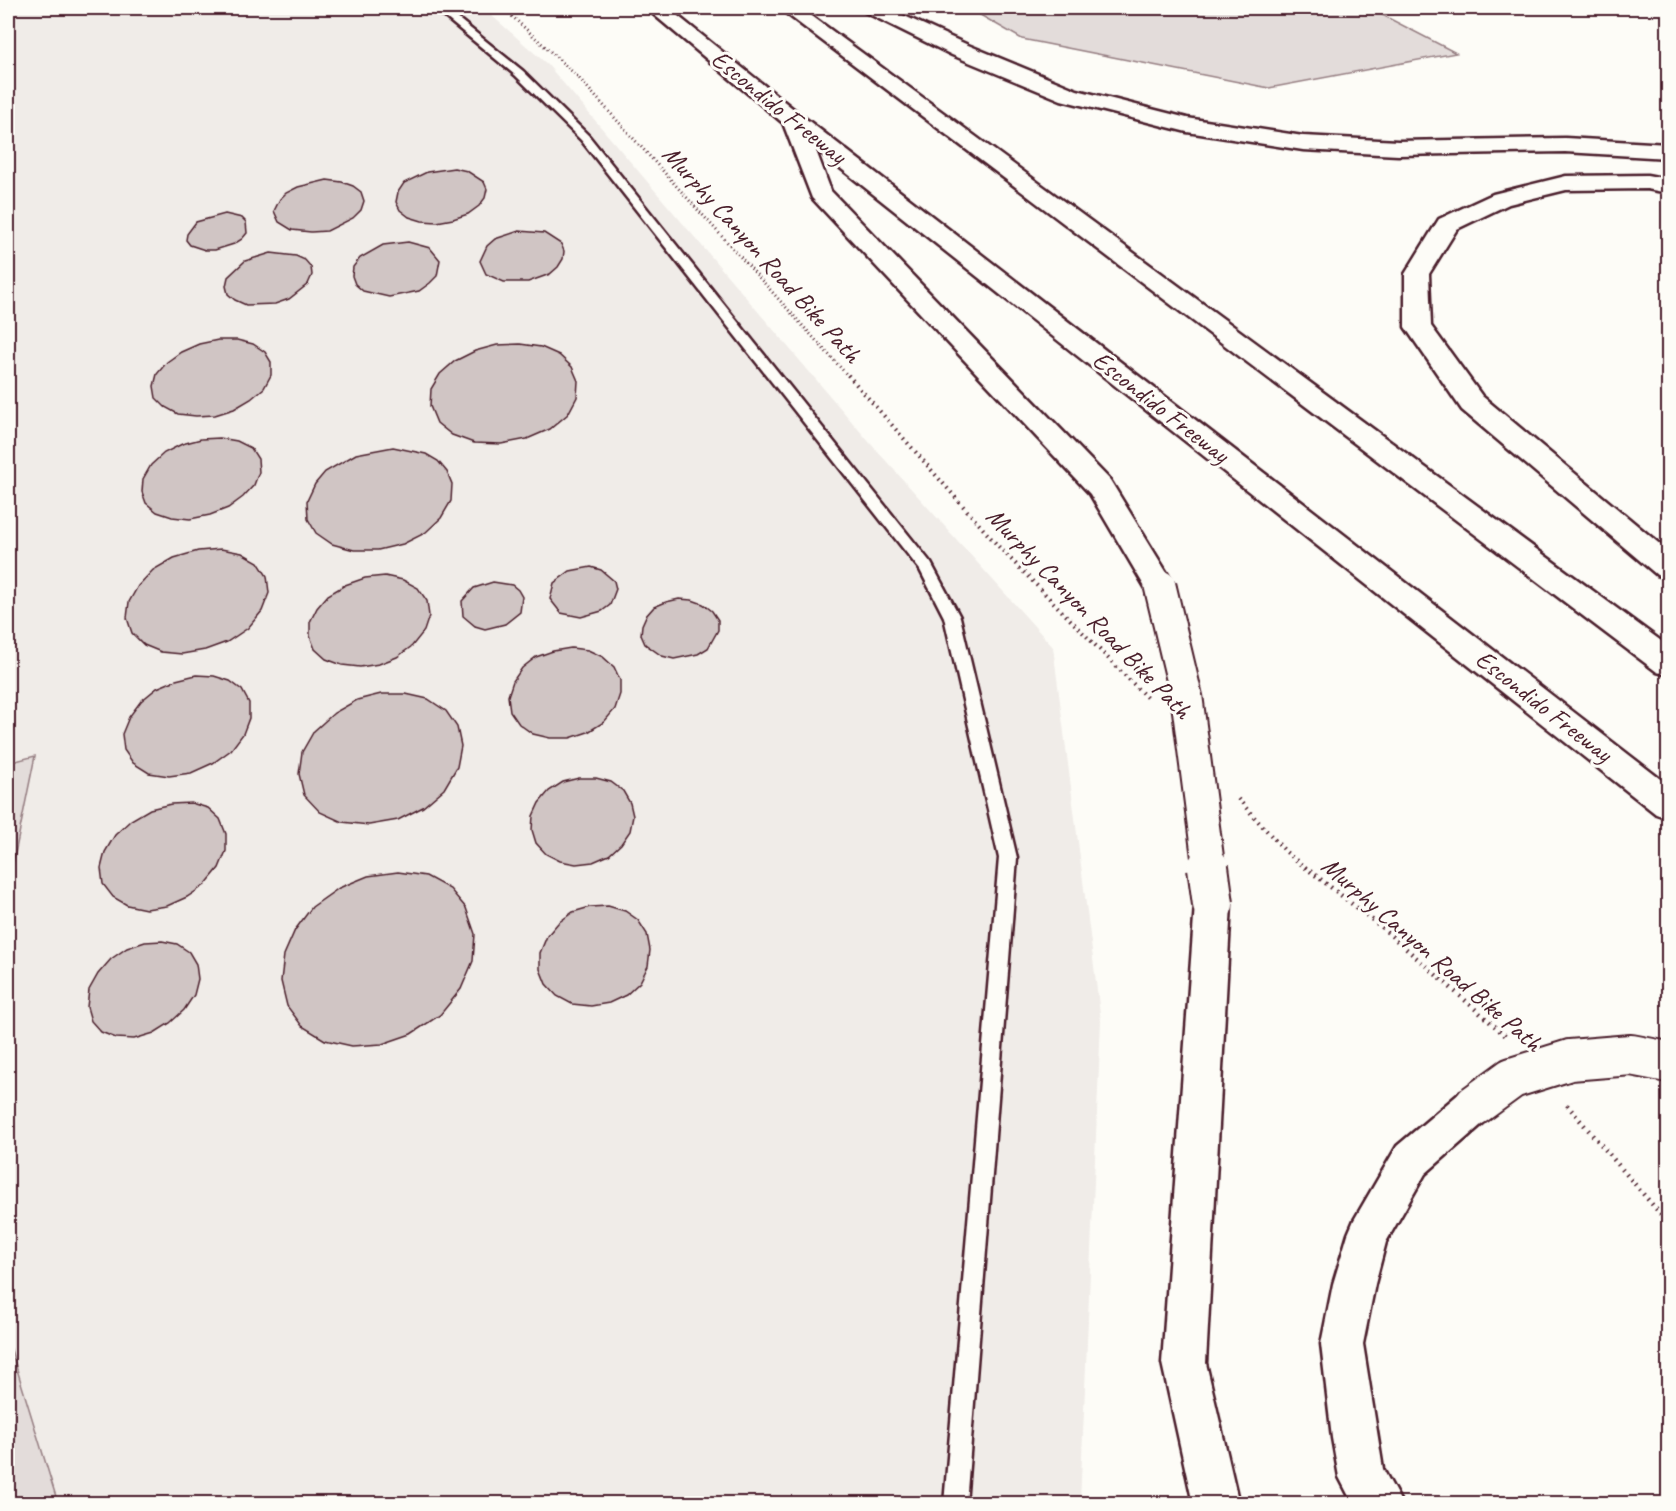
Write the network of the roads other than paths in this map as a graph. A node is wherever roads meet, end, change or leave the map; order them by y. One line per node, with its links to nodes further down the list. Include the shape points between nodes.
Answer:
1 (439, 8): 13 (lane, via 519,73 585,138 926,567 952,616 1008,858)
2 (656, 8): 5 (highway, Escondido Freeway)
3 (789, 8): 9 (highway)
4 (872, 8): 6 (highway, via 1069,95 1187,125 1303,143 1398,148 1565,145)
5 (793, 120): 10 (highway, Escondido Freeway); 14 (highway, bridge, via 820,193 1100,487 1160,586 1187,699 1213,904 1184,1364)
6 (1668, 151)
7 (1668, 186): 8 (highway, via 1566,183 1501,199 1448,224 1417,274 1418,327 1472,403)
8 (1668, 567)
9 (1668, 663)
10 (1668, 804)
11 (1668, 1062): 12 (highway, bridge, via 1631,1055 1570,1060 1512,1078 1411,1160 1368,1234 1342,1344 1354,1438)
12 (1371, 1495)
13 (955, 1503)
14 (1216, 1503)

